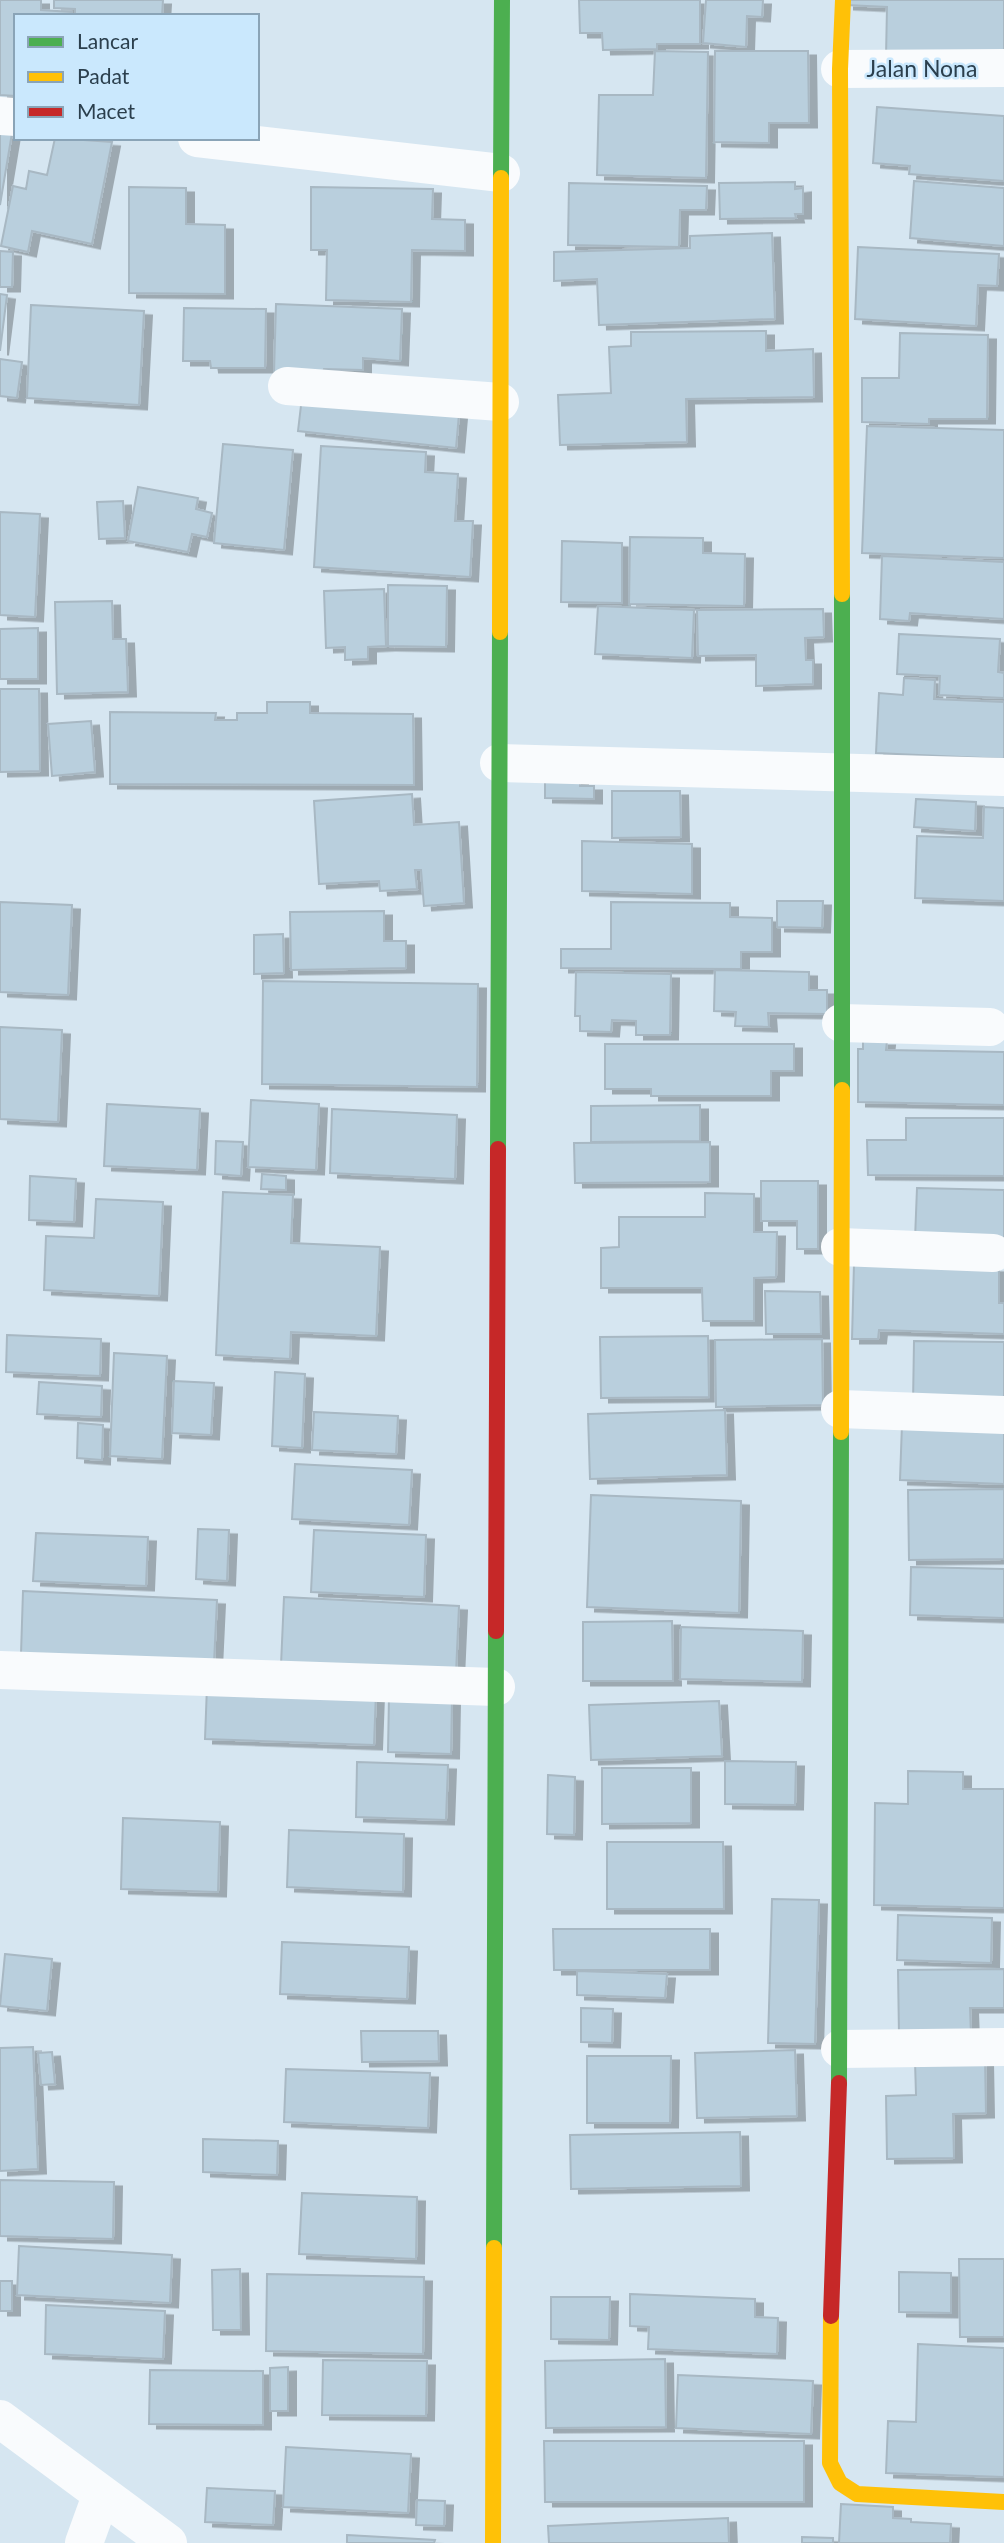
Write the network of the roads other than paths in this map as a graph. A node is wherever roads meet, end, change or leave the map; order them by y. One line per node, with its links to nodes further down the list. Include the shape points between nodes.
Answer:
1 (502, 0): 6 (street)
2 (843, 0): 4 (street)
3 (1004, 68): 4 (street, Jalan Nona)
4 (840, 69): 10 (street)
5 (214, 140): 6 (street)
6 (501, 173): 8 (street)
7 (287, 386): 8 (street)
8 (500, 402): 9 (street)
9 (499, 763): 10 (street); 19 (street)
10 (843, 774): 11 (street); 12 (street)
11 (1004, 777)
12 (841, 1023): 13 (street); 14 (street)
13 (990, 1027)
14 (840, 1247): 15 (street); 16 (street)
15 (993, 1253)
16 (840, 1409): 17 (street); 21 (street)
17 (1004, 1415)
18 (0, 1670): 19 (street)
19 (496, 1687): 27 (street)
20 (1004, 2047): 21 (street)
21 (840, 2049): 24 (street, via 830,2463 840,2483 857,2494)
22 (0, 2419): 23 (street)
23 (101, 2496): 25 (street); 26 (street)
24 (1004, 2502)
25 (84, 2543)
26 (168, 2543)
27 (493, 2543)

